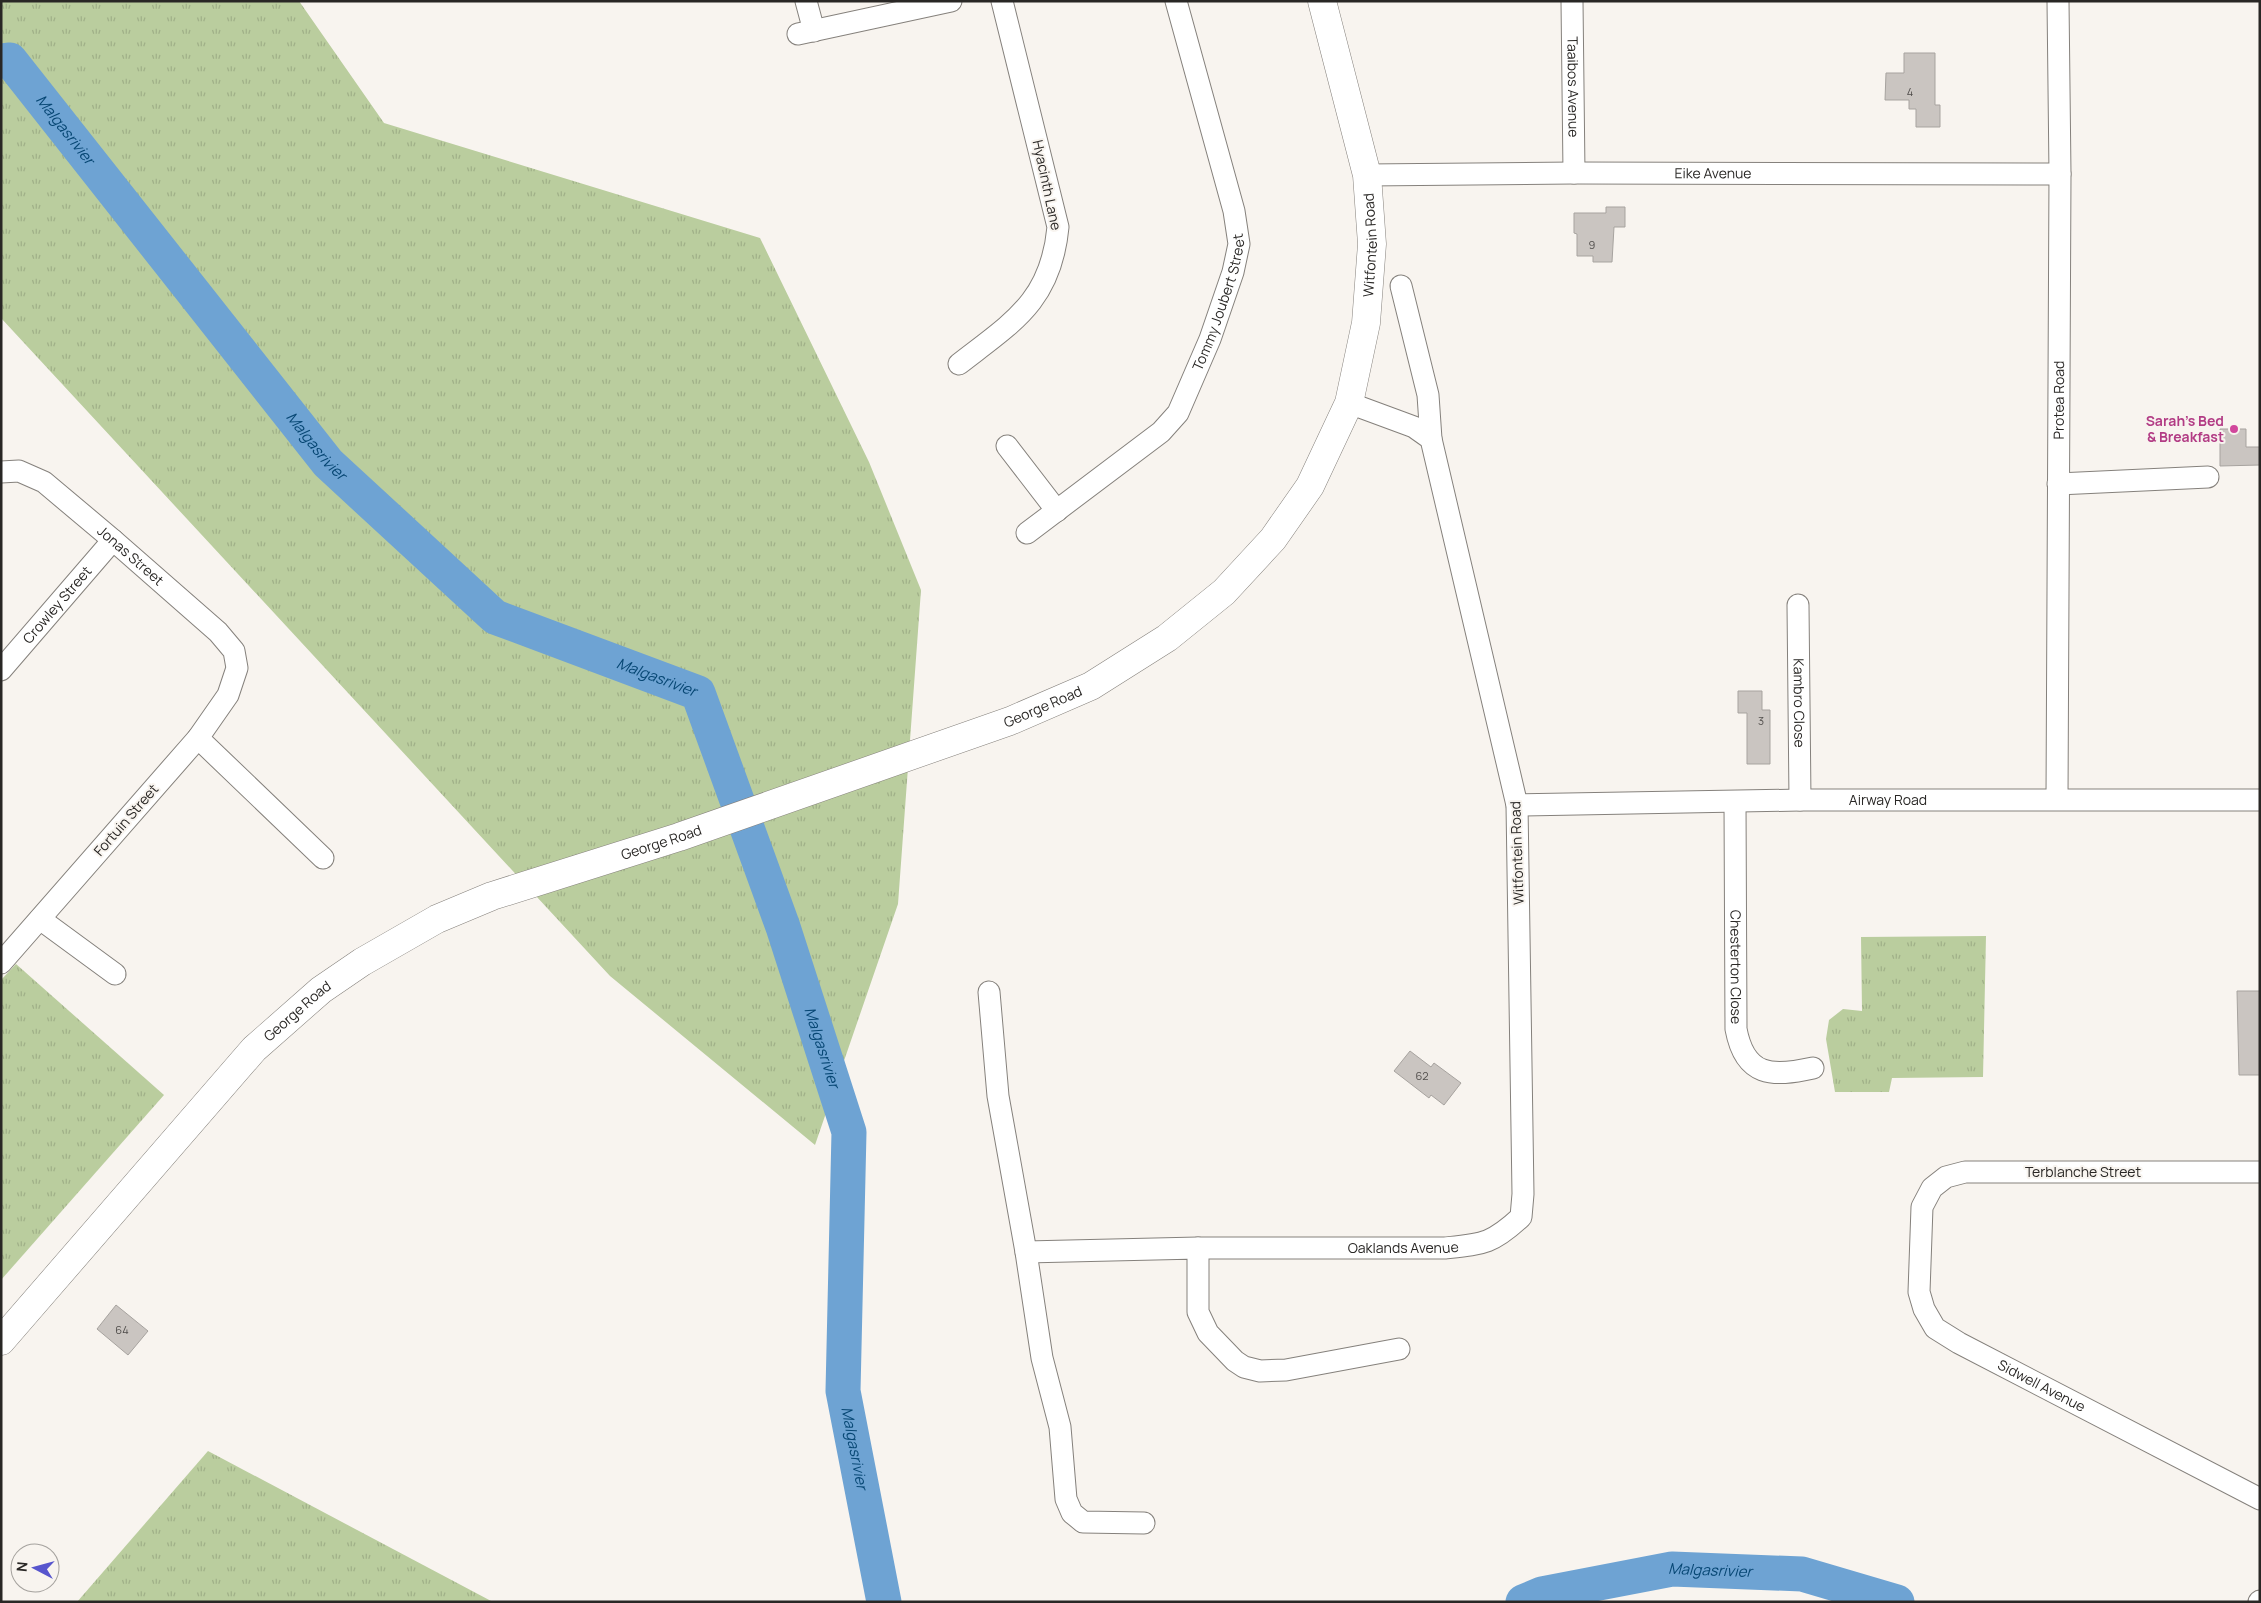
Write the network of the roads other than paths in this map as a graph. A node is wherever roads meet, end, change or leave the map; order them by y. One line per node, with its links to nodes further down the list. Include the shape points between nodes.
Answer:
1 (806, 1): 7 (street, via 806,32)
2 (1002, 1): 12 (street, Hyacinth Lane, via 1058,227 1057,243 1041,287 1021,316)
3 (1176, 1): 19 (street, Tommy Joubert Street, via 1234,211 1239,244 1233,272 1210,339 1178,413 1161,432)
4 (1322, 1): 10 (main road, Witfontein Road)
5 (1572, 1): 8 (street, Taaibos Avenue)
6 (2058, 1): 9 (street, Protea Road)
7 (948, 2)
8 (1574, 173): 9 (street, Eike Avenue); 10 (street, Eike Avenue)
9 (2060, 174): 18 (street, Protea Road)
10 (1367, 175): 13 (main road, Witfontein Road, via 1372,244 1366,323)
11 (1401, 286): 14 (street, Witfontein Road, via 1428,395)
12 (959, 364)
13 (1349, 403): 14 (street, via 1414,427); 42 (main road, George Road, via 1310,486 1273,540 1224,592 1167,638 1091,686 1010,720 679,837 467,906 404,937 321,990 281,1023 235,1069)
14 (1430, 439): 30 (street, Witfontein Road)
15 (1007, 446): 19 (street)
16 (1, 472): 21 (street, Jonas Street, via 19,472 44,482)
17 (2208, 477): 18 (street)
18 (2058, 484): 26 (street, Protea Road)
19 (1057, 511): 20 (street, Tommy Joubert Street)
20 (1027, 533)
21 (114, 540): 23 (street, Jonas Street, via 218,632 234,651); 24 (street, Crowley Street)
22 (1798, 605): 27 (street, Kambro Close)
23 (237, 668): 25 (street, Fortuin Street, via 228,695)
24 (1, 670)
25 (198, 738): 31 (street); 32 (street, Fortuin Street)
26 (2057, 799): 27 (street, Airway Road); 28 (street, Airway Road)
27 (1800, 800): 29 (street, Airway Road)
28 (2260, 800)
29 (1735, 802): 30 (street, Airway Road); 36 (street, Chesterton Close, via 1736,1029 1739,1048 1749,1062 1765,1071 1779,1074)
30 (1517, 805): 39 (street, Witfontein Road)
31 (323, 858)
32 (40, 918): 33 (street, Fortuin Street); 34 (street)
33 (1, 963)
34 (115, 974)
35 (989, 992): 41 (street, via 998,1096)
36 (1813, 1068)
37 (2260, 1172): 38 (street, Terblanche Street, via 1965,1172 1946,1178 1932,1188)
38 (1922, 1207): 44 (street, Sidwell Avenue, via 1919,1292 1935,1328)
39 (1521, 1217): 40 (street, Oaklands Avenue, via 1496,1238 1482,1244 1445,1248)
40 (1198, 1248): 41 (street, Oaklands Avenue); 43 (street, via 1198,1312 1208,1333 1244,1367 1260,1371 1286,1370)
41 (1026, 1252): 45 (street, via 1042,1358 1060,1427 1066,1499 1072,1513 1083,1522)
42 (1, 1341)
43 (1399, 1349)
44 (2260, 1499)
45 (1144, 1523)

